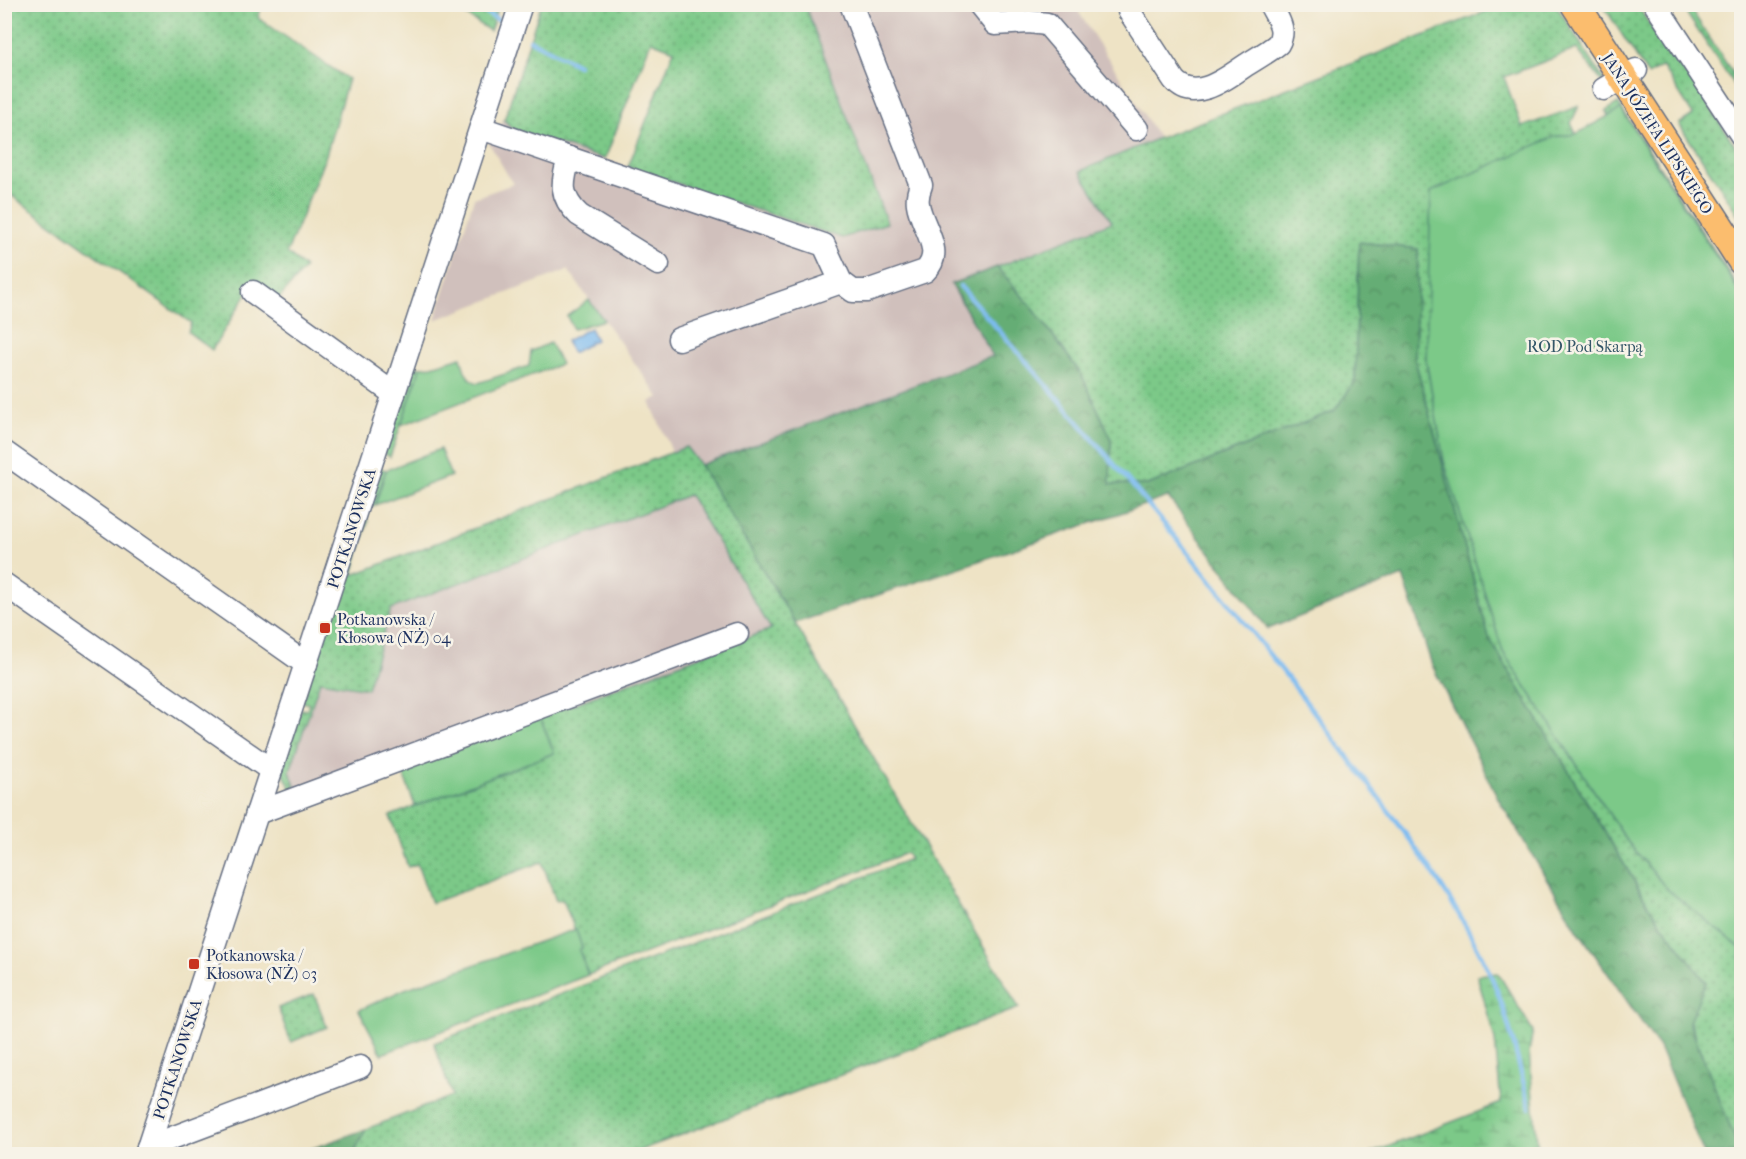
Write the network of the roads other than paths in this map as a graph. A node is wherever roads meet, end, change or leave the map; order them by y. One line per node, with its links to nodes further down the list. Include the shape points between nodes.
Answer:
1 (521, 4): 10 (street, POTKANOWSKA)
2 (851, 4): 17 (street, via 921,185 918,204 934,252 932,265 925,271 867,291 853,291)
3 (980, 4): 11 (street, via 995,24 1047,24)
4 (1270, 4): 8 (street, via 1282,30 1278,44 1216,86 1189,90 1179,87)
5 (1575, 4): 9 (main road, JANA JÓZEFA LIPSKIEGO)
6 (1594, 4): 9 (main road, JANA JÓZEFA LIPSKIEGO)
7 (1655, 4): 12 (street)
8 (1129, 11)
9 (1621, 79): 14 (main road, JANA JÓZEFA LIPSKIEGO); 15 (main road, JANA JÓZEFA LIPSKIEGO)
10 (481, 128): 13 (street); 20 (street, POTKANOWSKA)
11 (1137, 129)
12 (1742, 136)
13 (569, 158): 16 (street, via 562,183 571,207); 17 (street, via 824,245)
14 (1742, 231)
15 (1742, 261)
16 (658, 264)
17 (841, 282): 19 (street)
18 (253, 292): 20 (street)
19 (679, 339)
20 (394, 394): 24 (street, POTKANOWSKA)
21 (4, 452): 24 (street)
22 (4, 584): 25 (street)
23 (737, 634): 26 (street)
24 (306, 664): 25 (street, POTKANOWSKA)
25 (271, 770): 26 (street, POTKANOWSKA)
26 (258, 813): 28 (street, POTKANOWSKA)
27 (360, 1067): 28 (street)
28 (147, 1151)

